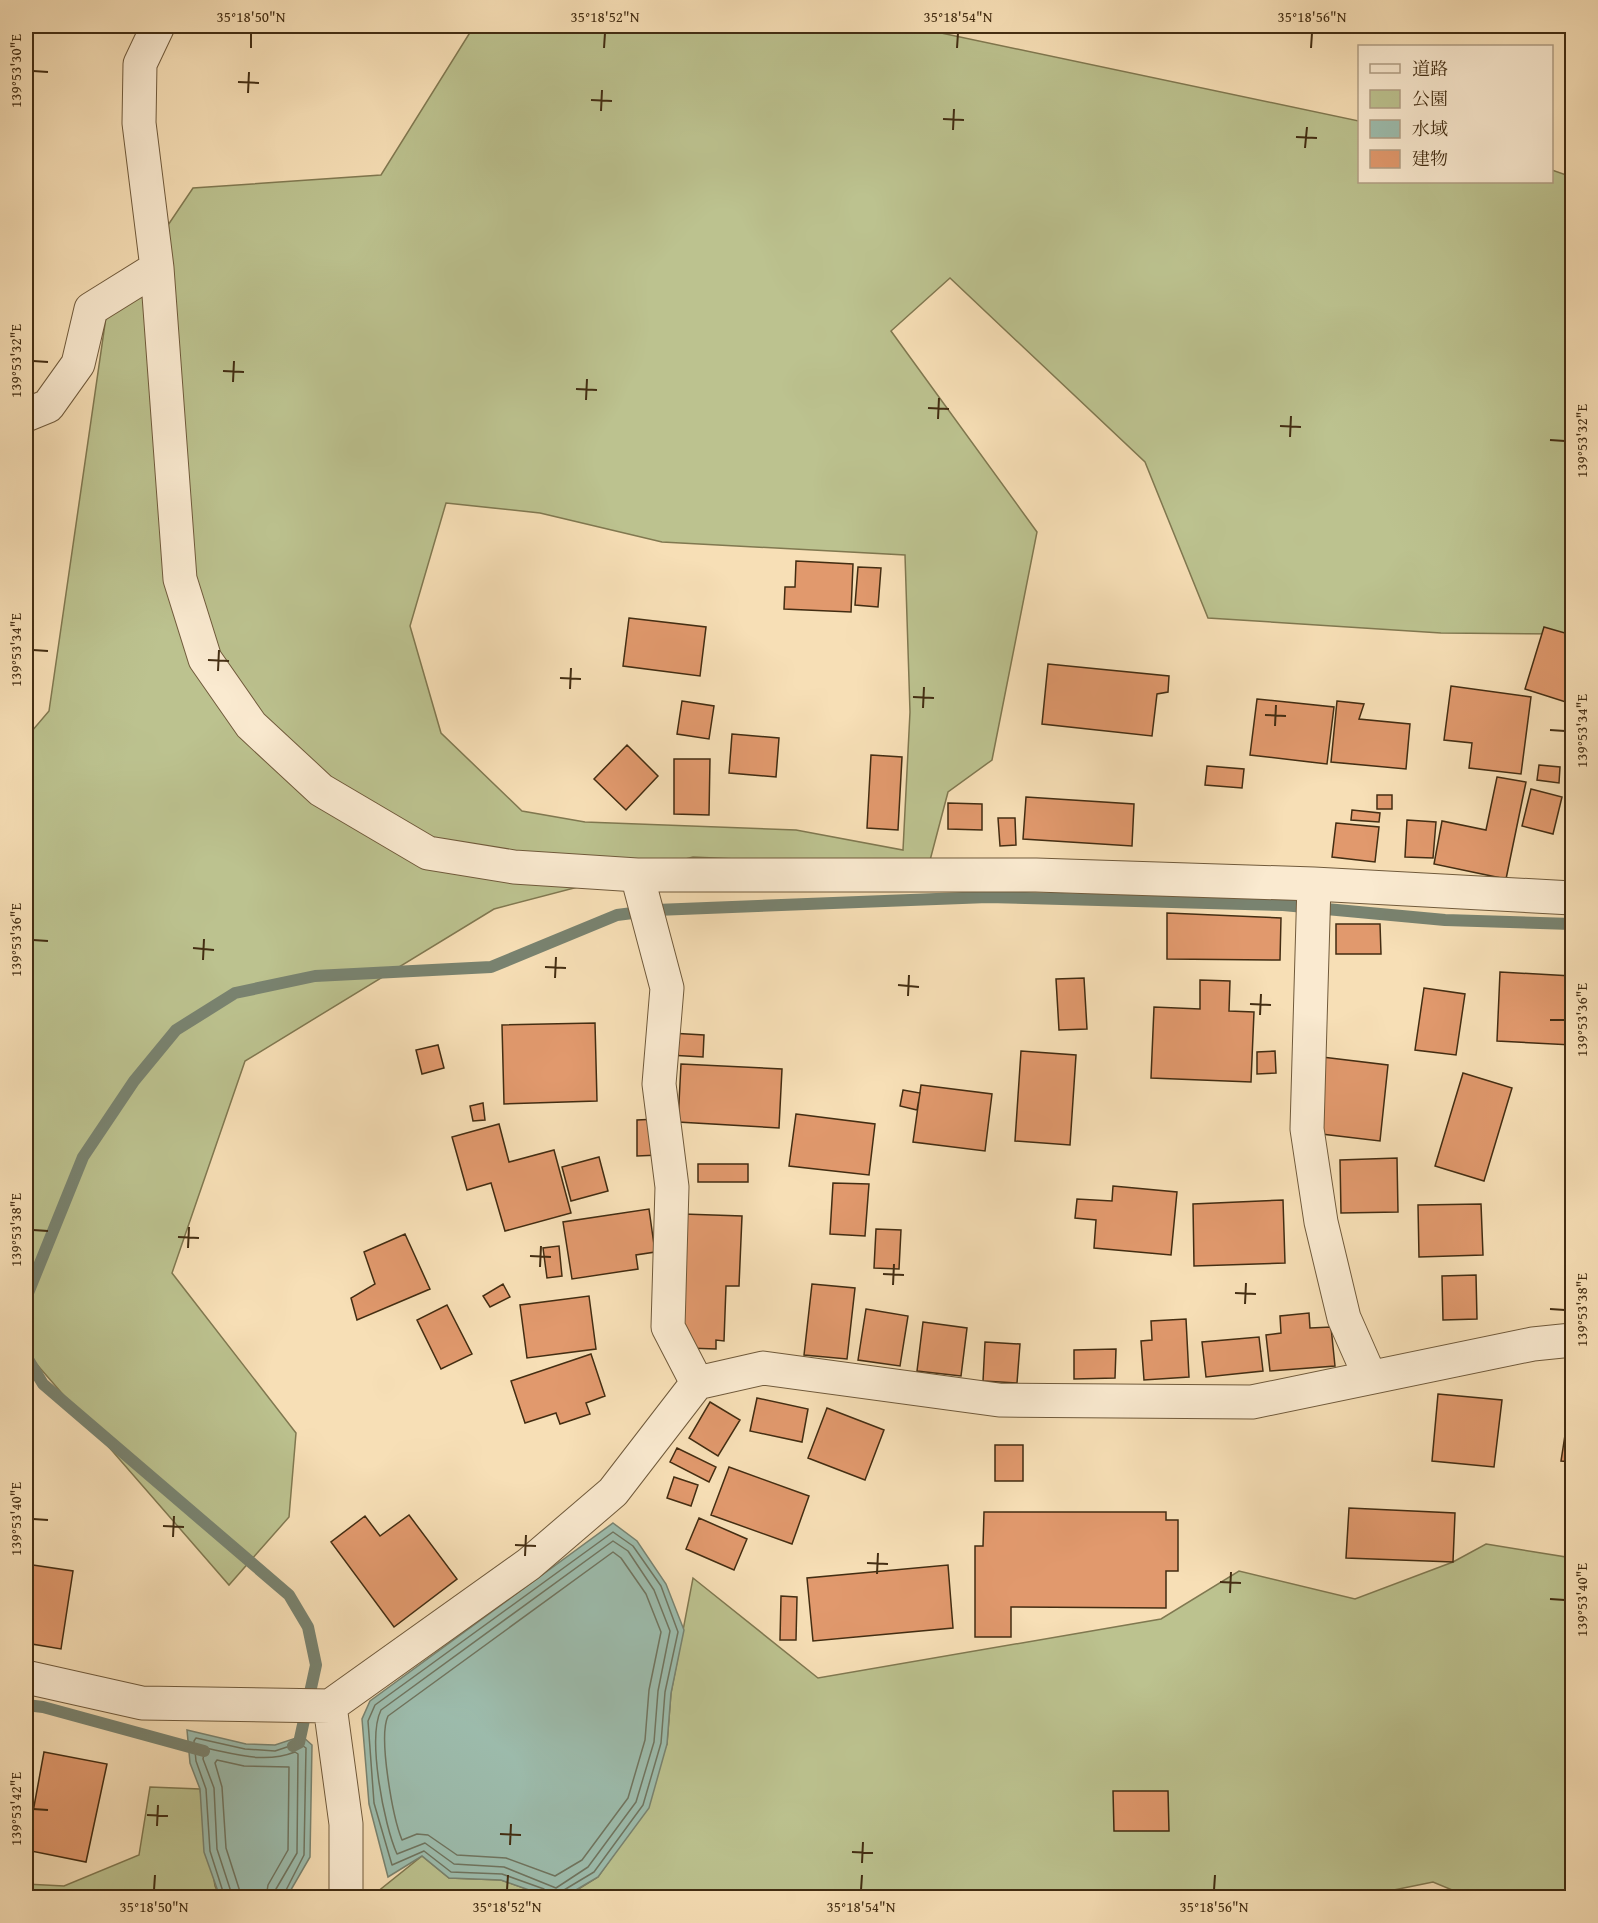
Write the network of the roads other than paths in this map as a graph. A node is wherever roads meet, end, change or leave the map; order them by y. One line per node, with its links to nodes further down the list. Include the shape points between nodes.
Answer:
1 (158, 26): 2 (street, via 140,64 139,123)
2 (157, 268): 3 (street, via 91,309 78,364 48,406); 4 (street, via 180,579 205,658 251,724 321,790 428,853)
3 (26, 415)
4 (641, 887): 6 (street, via 1036,875); 9 (street, via 667,988 659,1084 672,1187 668,1327)
5 (1572, 898): 6 (street)
6 (1314, 900): 8 (street, via 1307,1129 1321,1222 1344,1318)
7 (1572, 1340): 8 (street, via 1533,1344)
8 (1370, 1377): 9 (street, via 1252,1402 999,1400 764,1368)
9 (697, 1383): 11 (street, via 613,1492 529,1564)
10 (26, 1677): 11 (street, via 142,1703)
11 (330, 1706): 12 (street, via 346,1824)
12 (346, 1898)

